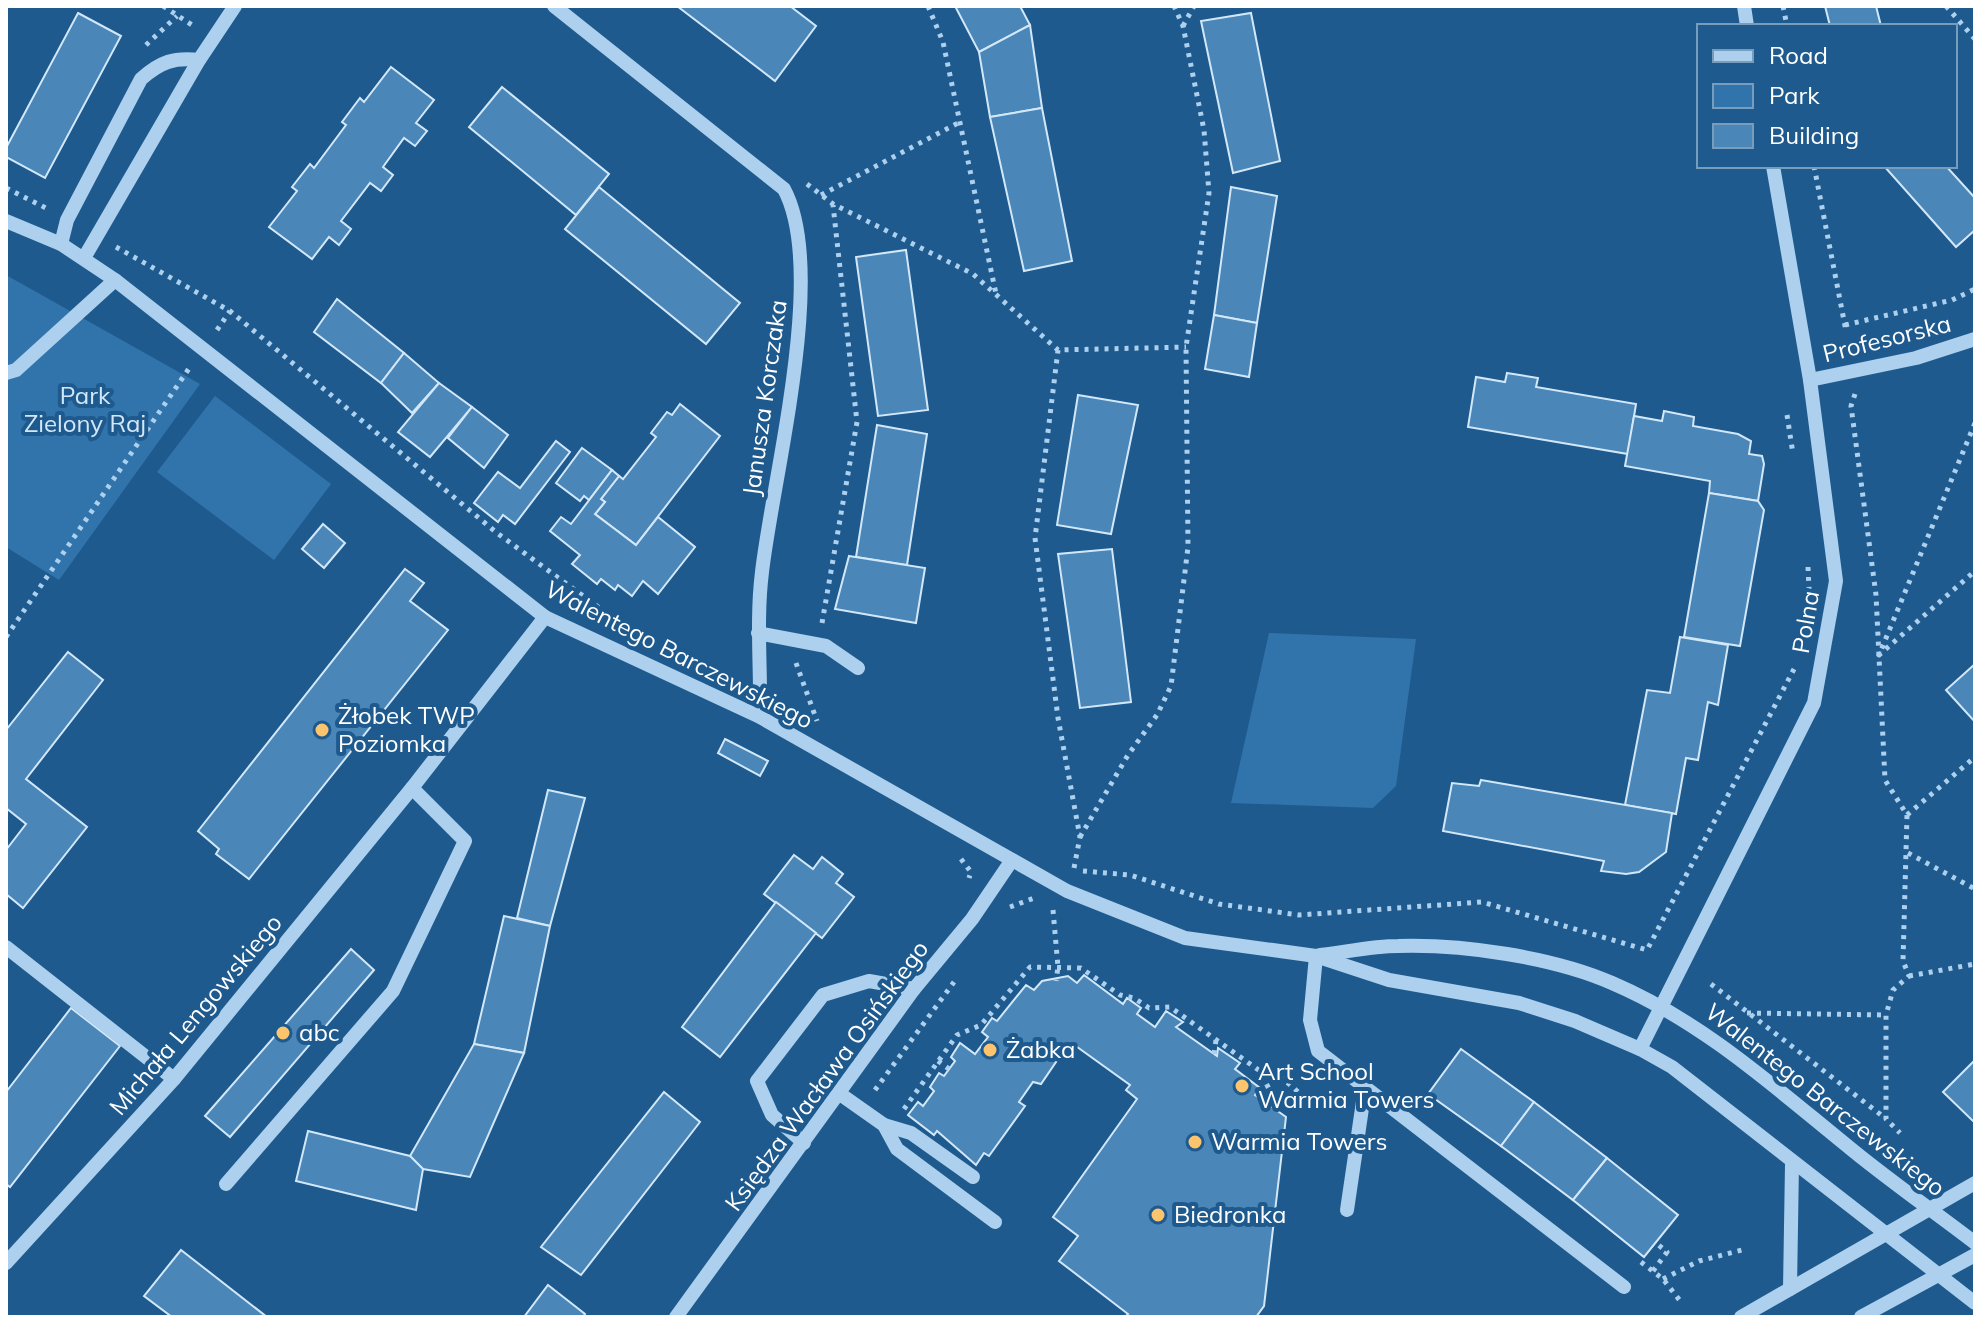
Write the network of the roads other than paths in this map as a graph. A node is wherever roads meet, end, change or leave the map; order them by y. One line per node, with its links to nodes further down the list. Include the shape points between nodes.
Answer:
1 (235, 6): 3 (street)
2 (554, 6): 13 (street, Janusza Korczaka, via 784,189 792,204 803,290)
3 (199, 60): 6 (street, via 158,64 141,79 67,220); 7 (street)
4 (1773, 168): 11 (street, Polna)
5 (6, 221): 6 (street, Walentego Barczewskiego)
6 (61, 244): 7 (street, Walentego Barczewskiego)
7 (84, 258): 8 (street, Walentego Barczewskiego)
8 (115, 280): 10 (street, via 16,370); 12 (street, Walentego Barczewskiego)
9 (1975, 339): 11 (street, Profesorska, via 1916,358)
10 (6, 373)
11 (1810, 380): 21 (street, Polna, via 1836,581 1814,703)
12 (545, 617): 15 (street, Walentego Barczewskiego); 16 (street, Michała Lengowskiego)
13 (758, 633): 14 (street, via 826,646); 15 (street, Janusza Korczaka)
14 (858, 668)
15 (760, 717): 17 (street, Walentego Barczewskiego)
16 (412, 788): 23 (street, Michała Lengowskiego); 31 (street, via 465,841 393,991)
17 (1012, 860): 19 (street, Walentego Barczewskiego, via 1101,907 1185,938); 20 (street, Księdza Wacława Osińskiego)
18 (6, 947): 23 (street)
19 (1316, 956): 21 (street, Walentego Barczewskiego, via 1398,946 1474,951 1555,965 1609,981); 22 (street, Walentego Barczewskiego, via 1389,980 1519,1003); 24 (street, via 1310,1020 1318,1051)
20 (914, 989): 25 (street, Księdza Wacława Osińskiego); 27 (street, via 869,981 823,995 757,1081 772,1115)
21 (1661, 1006): 22 (street, Polna); 33 (street, Walentego Barczewskiego, via 1714,1038)
22 (1640, 1049): 28 (street, Walentego Barczewskiego, via 1672,1067)
23 (174, 1079): 38 (street, Michała Lengowskiego)
24 (1365, 1088): 32 (street); 40 (street)
25 (840, 1094): 26 (street); 27 (street, Księdza Wacława Osińskiego)
26 (884, 1125): 29 (street, via 911,1133); 34 (street, via 897,1149)
27 (804, 1143): 43 (street, Księdza Wacława Osińskiego)
28 (1792, 1164): 35 (street, Walentego Barczewskiego); 41 (street)
29 (973, 1177)
30 (1975, 1183): 33 (street)
31 (226, 1184)
32 (1347, 1210)
33 (1932, 1210): 35 (street); 36 (street, Walentego Barczewskiego)
34 (995, 1222)
35 (1888, 1235): 39 (street, Walentego Barczewskiego); 41 (street)
36 (1975, 1243)
37 (1975, 1255): 39 (street)
38 (6, 1263)
39 (1939, 1275): 42 (street, Walentego Barczewskiego); 45 (street)
40 (1624, 1287)
41 (1790, 1289): 44 (street)
42 (1975, 1303)
43 (676, 1317)
44 (1741, 1317)
45 (1861, 1317)

